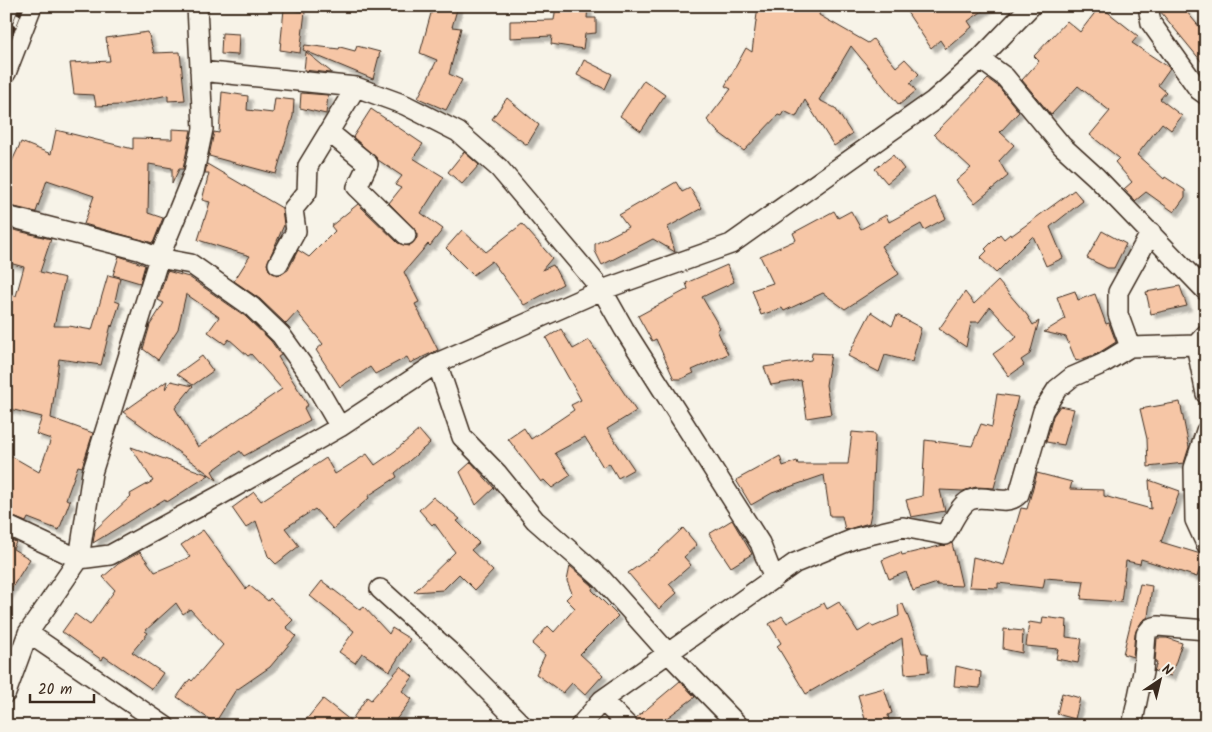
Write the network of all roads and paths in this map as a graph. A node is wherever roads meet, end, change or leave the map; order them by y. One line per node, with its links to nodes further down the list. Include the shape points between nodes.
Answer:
1 (32, 6): 7 (street)
2 (197, 6): 6 (street)
3 (1031, 6): 5 (street)
4 (1148, 6): 9 (street, via 1151,23 1199,90)
5 (980, 59): 12 (street, via 1005,77 1062,146); 16 (street, via 933,101 731,244)
6 (200, 71): 8 (street); 14 (street, via 203,129 194,172)
7 (6, 73)
8 (356, 87): 10 (street); 16 (street, via 405,104 458,132 498,168)
9 (1206, 95)
10 (329, 132): 13 (street, via 368,164 357,187); 15 (street, via 308,166 307,192 293,209 296,231)
11 (6, 216): 14 (street)
12 (1151, 232): 17 (street); 19 (street, via 1118,292 1118,314)
13 (406, 235)
14 (160, 258): 22 (street, via 191,264 252,307 281,335 311,377); 26 (street, via 92,473)
15 (278, 264)
16 (602, 290): 20 (street); 27 (street, via 760,543)
17 (1206, 291)
18 (1201, 340): 19 (street); 21 (street)
19 (1130, 347): 27 (street, via 1072,377 1057,389 1043,411 1019,494 1015,498 970,500 945,535 903,527 856,538 795,563)
20 (437, 363): 22 (street); 31 (street, via 462,437 497,473 535,520 601,578)
21 (1206, 394)
22 (340, 427): 26 (street, via 110,555)
23 (1206, 431): 25 (street, via 1194,468 1195,520)
24 (6, 525): 26 (street)
25 (1206, 544)
26 (79, 559): 30 (street)
27 (774, 579): 31 (street)
28 (380, 589): 35 (street, via 451,653)
29 (1206, 630): 39 (street, via 1158,626 1146,634 1143,672)
30 (28, 633): 32 (street); 34 (street)
31 (669, 654): 33 (street); 38 (street)
32 (6, 693)
33 (602, 700): 36 (street); 37 (street)
34 (165, 726)
35 (523, 726)
36 (580, 726)
37 (628, 726)
38 (740, 726)
39 (1132, 726)

